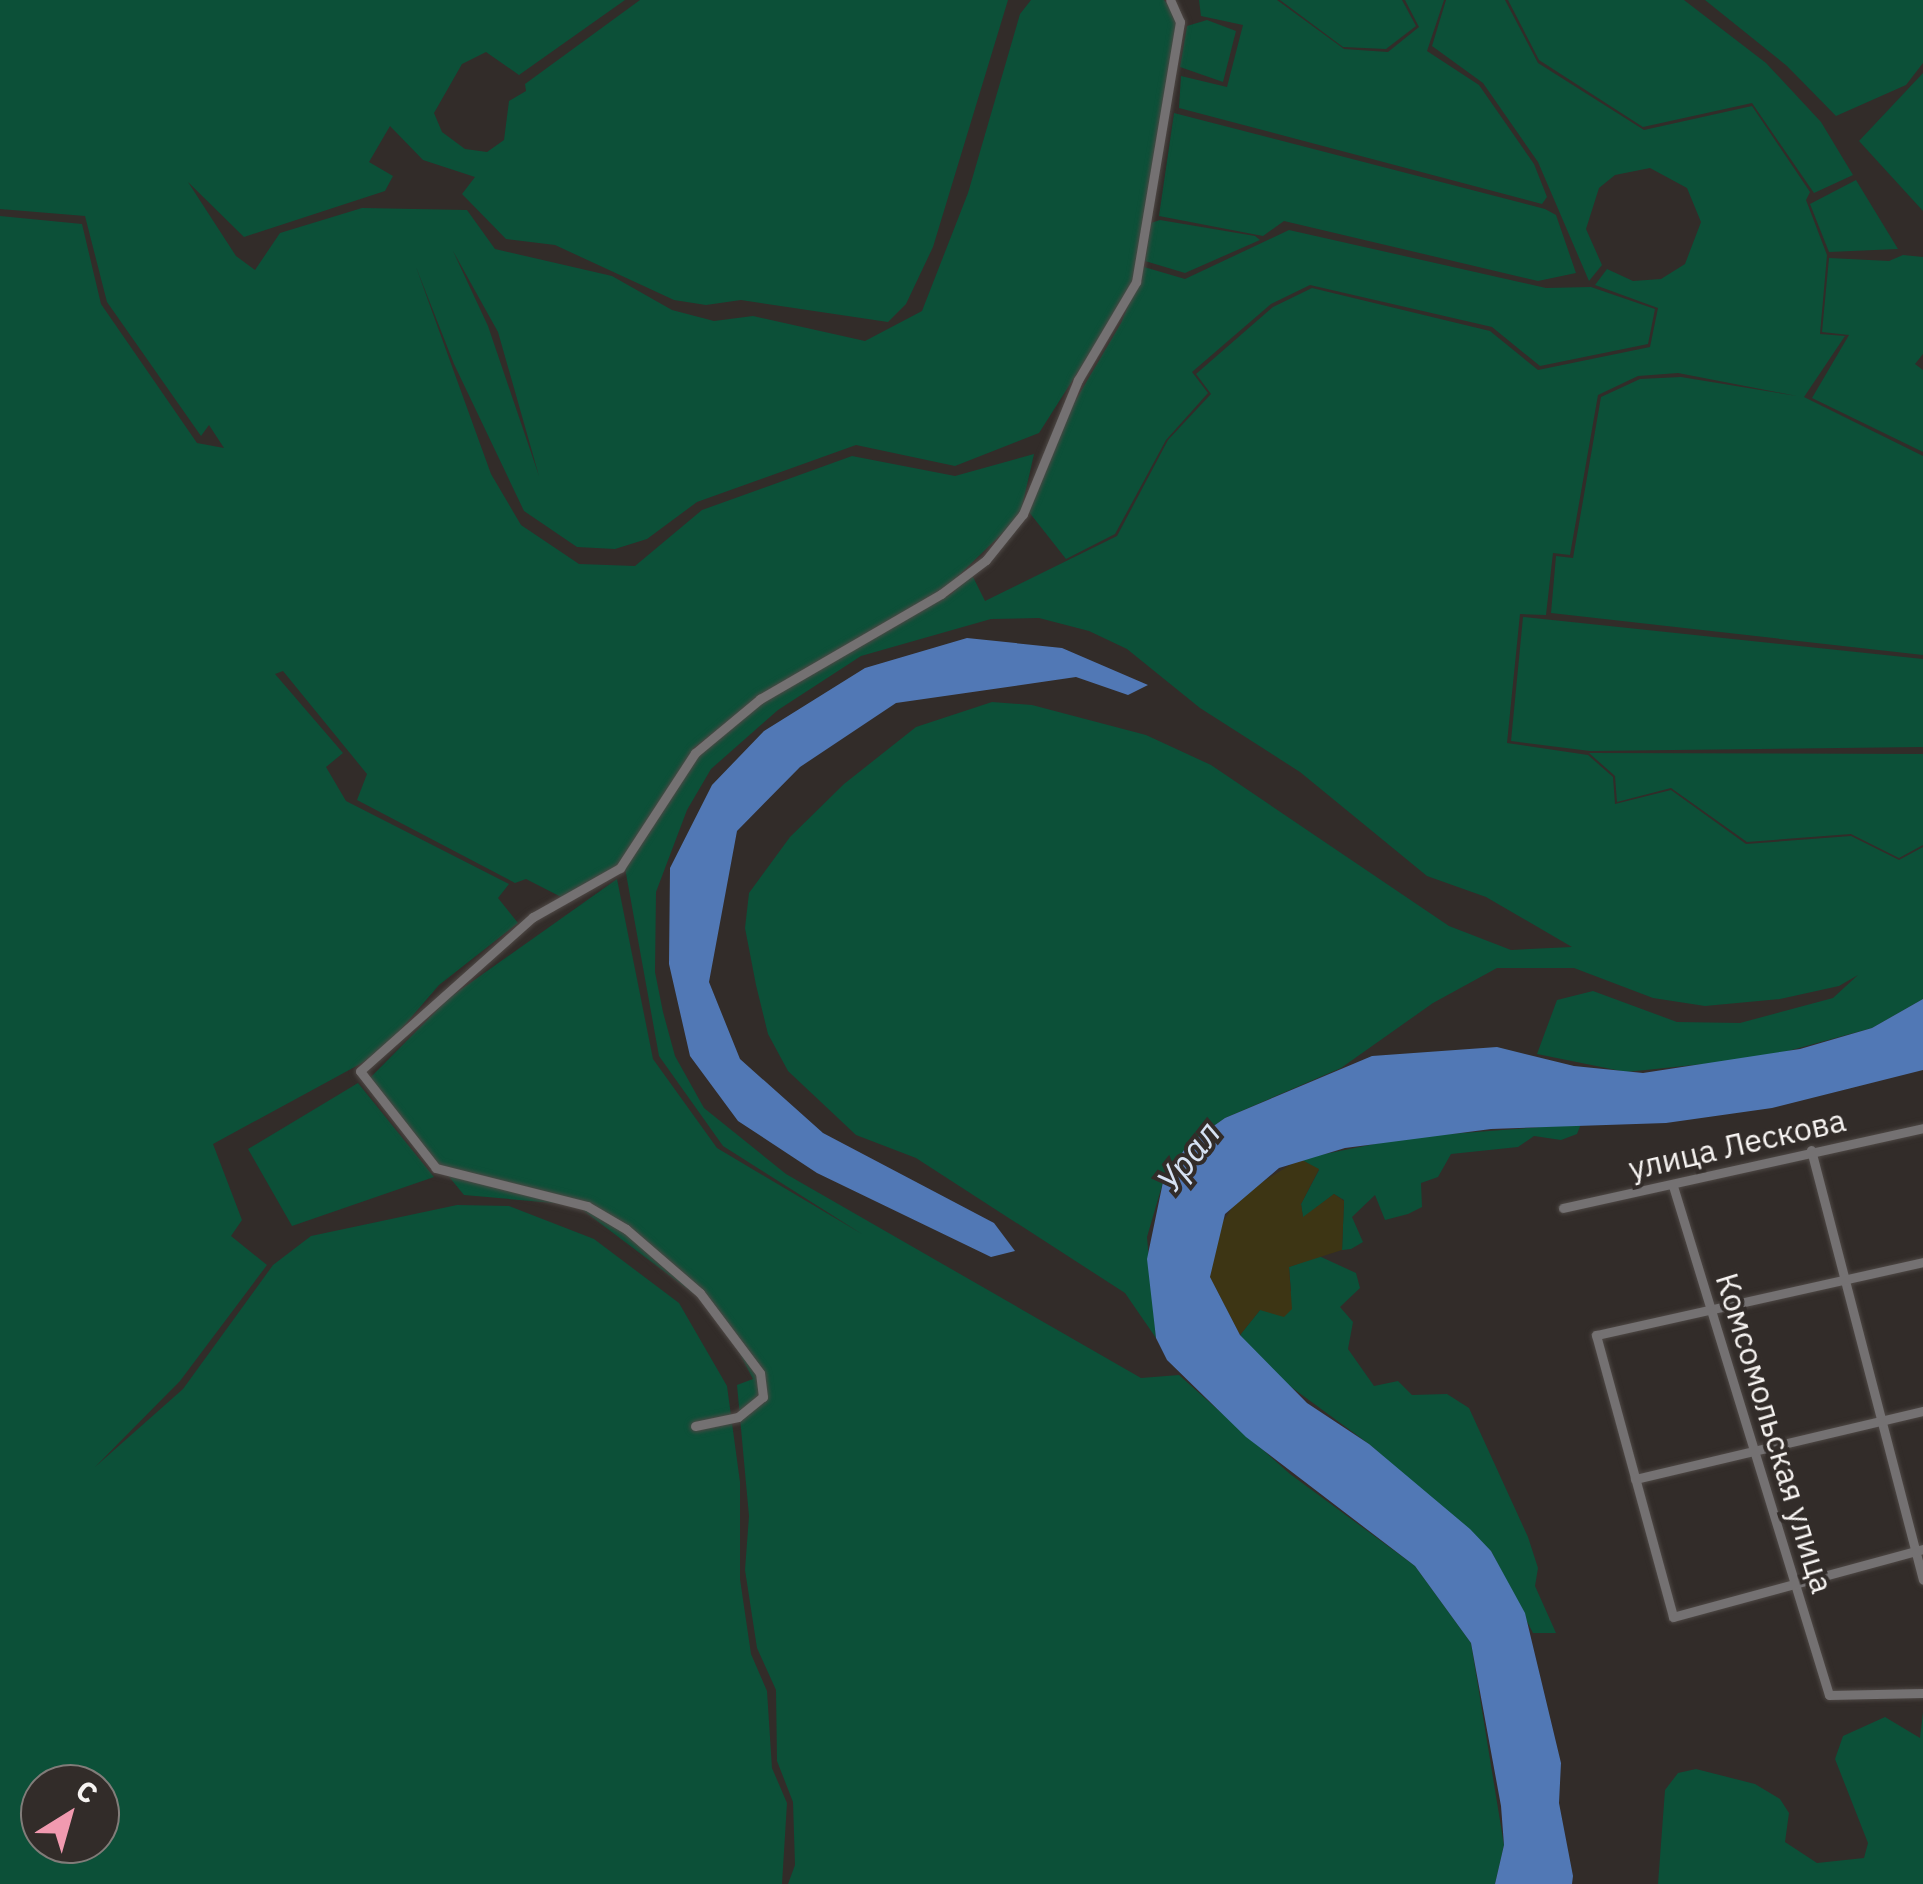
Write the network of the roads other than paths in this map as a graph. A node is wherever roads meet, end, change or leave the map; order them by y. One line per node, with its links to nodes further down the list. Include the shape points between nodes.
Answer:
1 (1170, 0): 11 (street, via 1180,22 1136,282 1078,380 1023,514 986,560 942,594 760,699 708,742 620,868 533,917 360,1071 436,1168 586,1206 638,1238 700,1294 760,1372 763,1397 738,1417)
2 (1923, 1128): 3 (street, улица Лескова)
3 (1812, 1150): 4 (street, улица Лескова); 7 (street)
4 (1673, 1186): 5 (street, улица Лескова); 8 (street, Комсомольская улица)
5 (1563, 1208)
6 (1923, 1262): 7 (street)
7 (1847, 1277): 8 (street); 10 (street)
8 (1710, 1306): 12 (street, Комсомольская улица); 13 (street, via 1596,1335)
9 (1923, 1410): 10 (street)
10 (1883, 1419): 12 (street); 14 (street)
11 (695, 1426)
12 (1754, 1446): 13 (street); 16 (street, Комсомольская улица)
13 (1635, 1479): 16 (street, via 1673,1617)
14 (1919, 1549): 15 (street); 16 (street)
15 (1923, 1580)
16 (1796, 1584): 17 (street, Комсомольская улица, via 1829,1695)
17 (1923, 1693)

